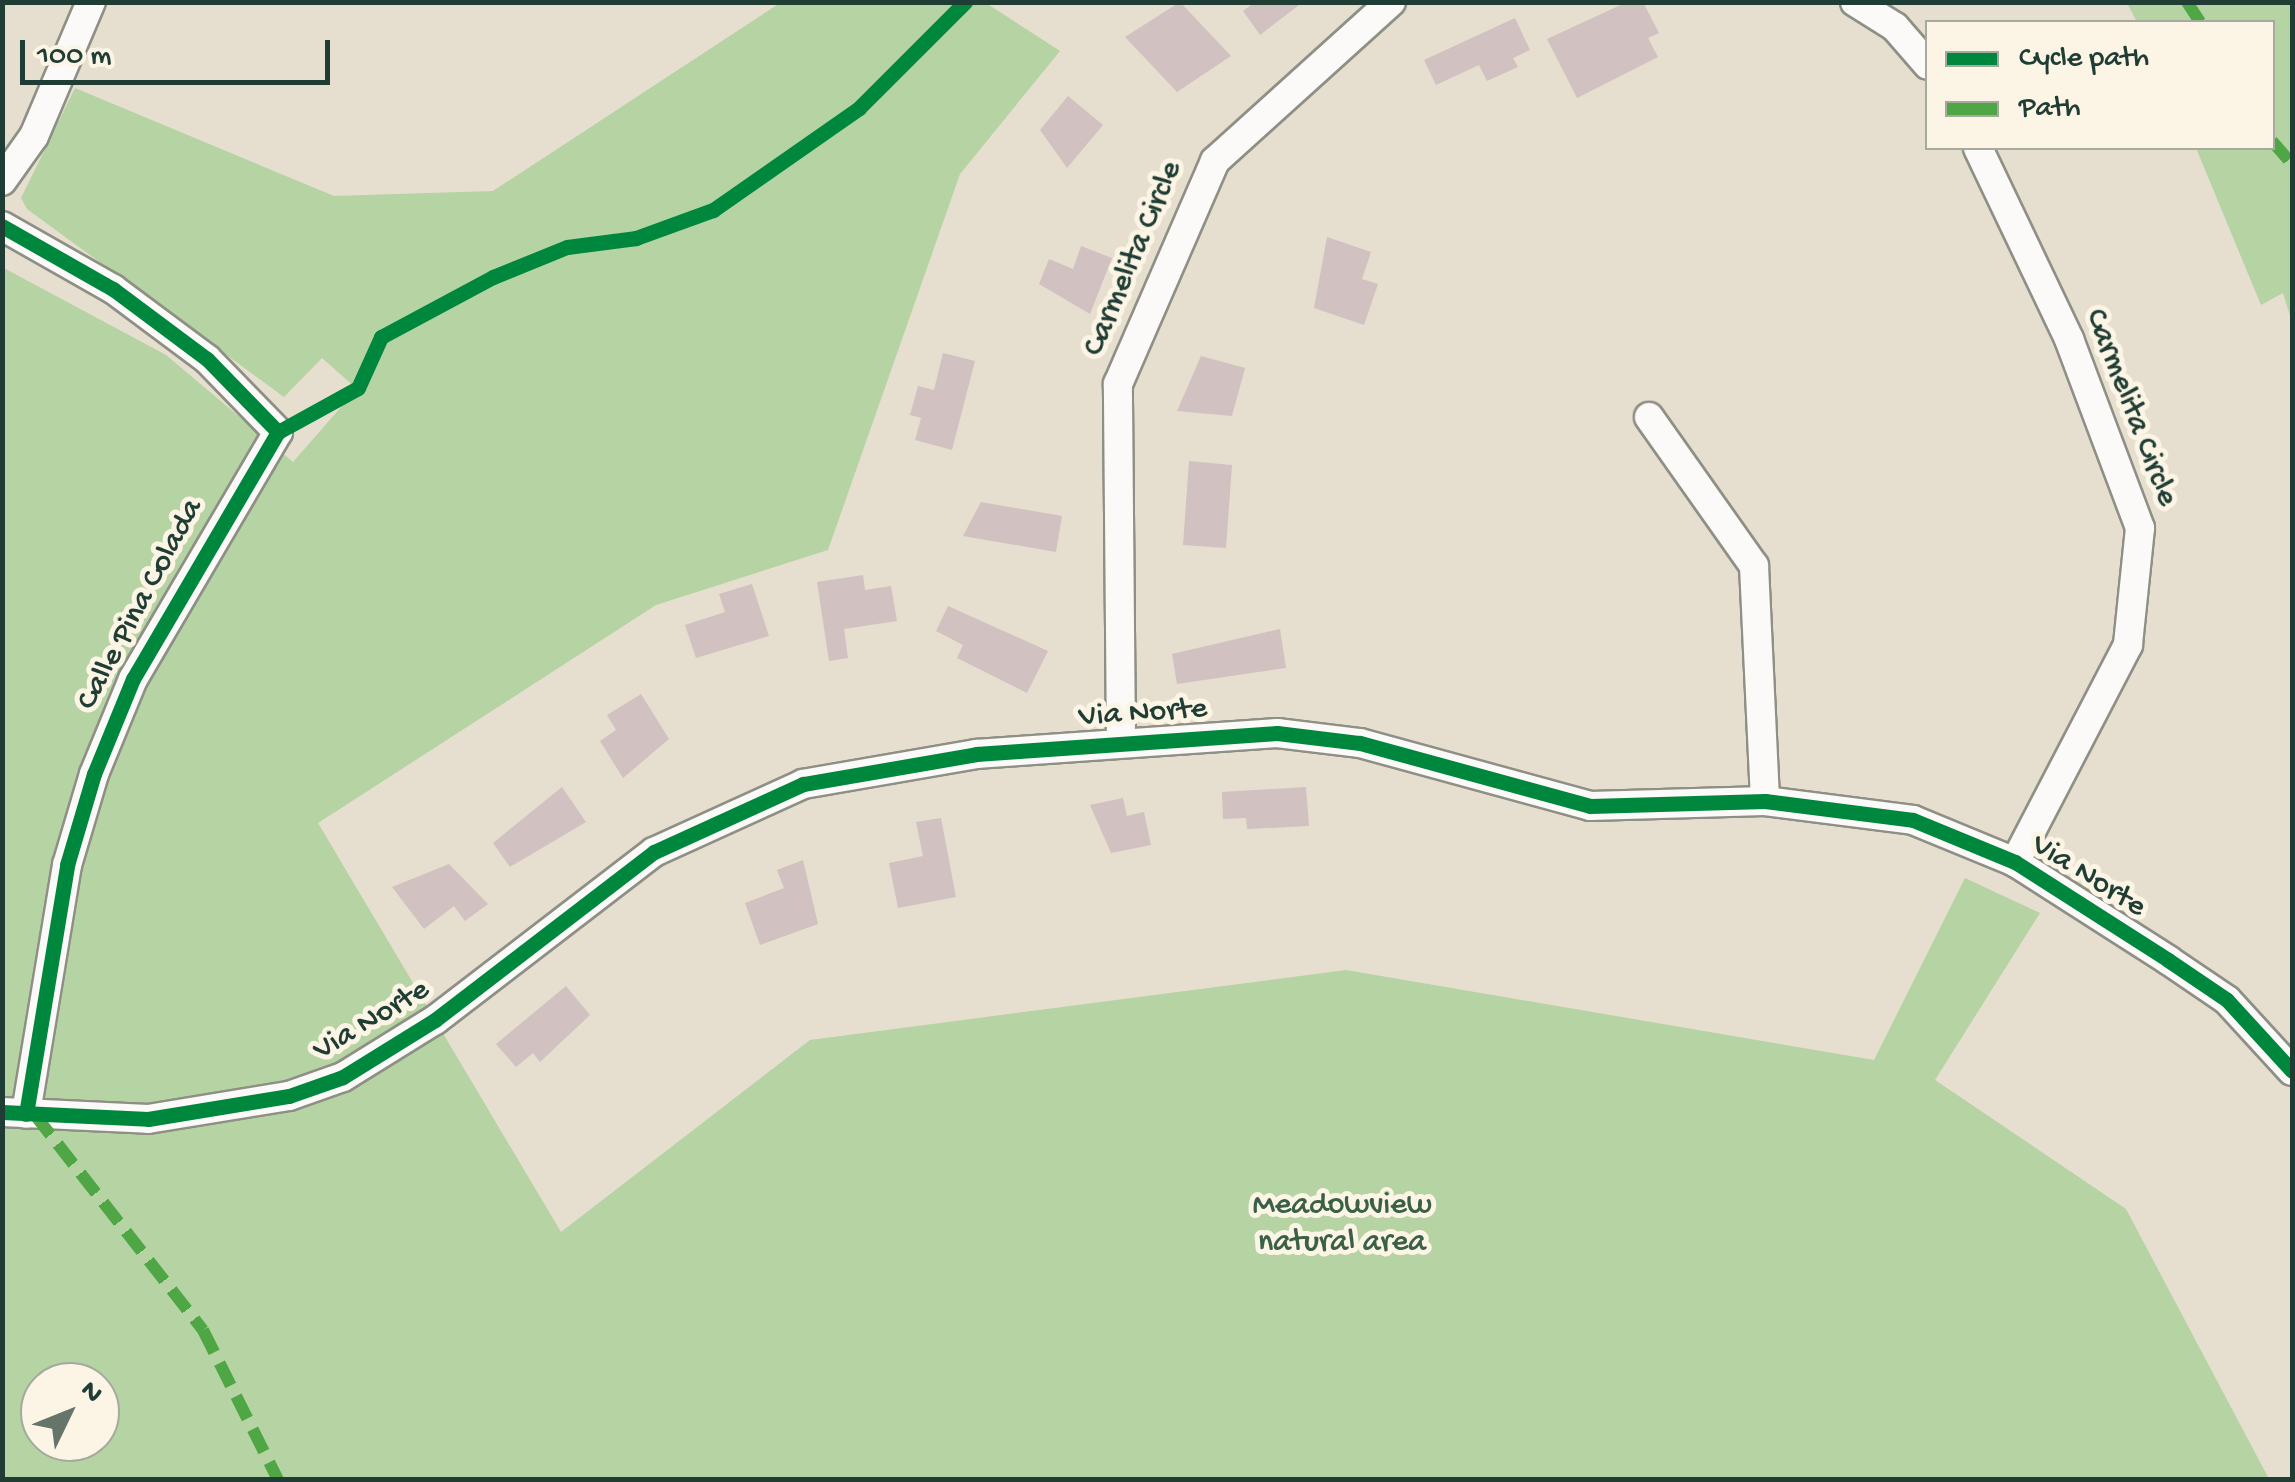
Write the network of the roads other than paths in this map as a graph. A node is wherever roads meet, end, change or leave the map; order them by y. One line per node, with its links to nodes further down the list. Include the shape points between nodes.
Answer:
1 (92, 2): 6 (street, via 34,136)
2 (1391, 2): 9 (street, Carmelita Circle, via 1214,161 1118,384)
3 (1855, 2): 4 (street, via 1895,27)
4 (1925, 62)
5 (1979, 150): 11 (street, Carmelita Circle, via 2069,339 2140,528 2128,645)
6 (2, 181)
7 (2, 226): 13 (street, Calle Pina Colada, via 113,289 207,359 278,432 133,679 94,774 67,864)
8 (1649, 416): 10 (street, via 1754,566)
9 (1120, 743): 10 (street, Via Norte, via 1277,733 1360,743 1590,806 1678,811); 13 (street, Via Norte, via 884,767 744,807 654,852 434,1020 343,1077 289,1096 148,1119)
10 (1766, 801): 11 (street, Via Norte, via 1913,820)
11 (2015, 862): 12 (street, Via Norte, via 2227,1000)
12 (2292, 1071)
13 (14, 1113)

